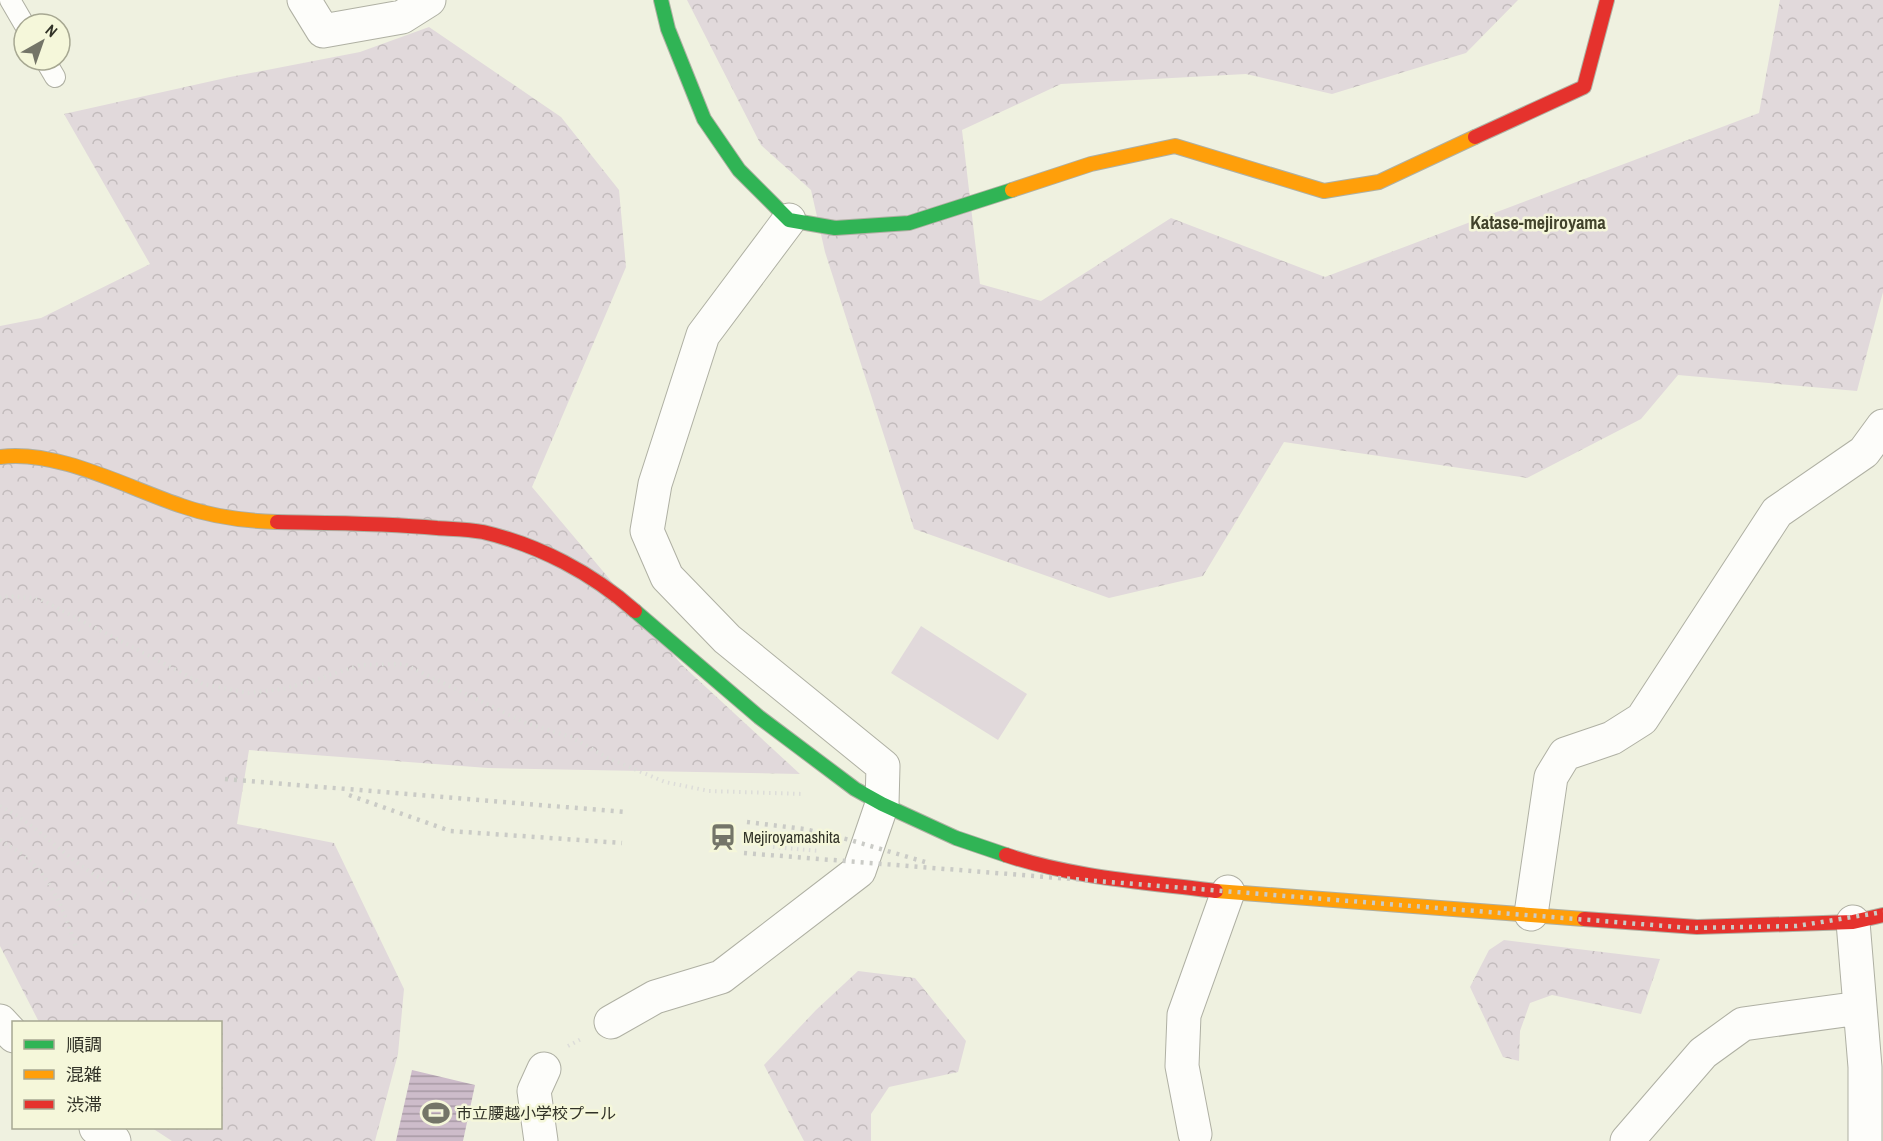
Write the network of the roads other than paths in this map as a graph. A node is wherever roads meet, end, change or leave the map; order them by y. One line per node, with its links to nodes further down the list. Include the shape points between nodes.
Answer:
1 (304, 0): 2 (street, via 323,31 402,17)
2 (429, 0)
3 (661, 0): 7 (street, via 668,29 704,119 739,170)
4 (1607, 0): 7 (street, via 1584,87 1379,182 1324,191 1175,146 1090,164 909,223 835,228)
5 (52, 72): 6 (lane)
6 (55, 78)
7 (789, 220): 10 (street, via 703,335 655,484 647,531 667,578 727,639 883,766)
8 (1883, 426): 12 (street, via 1864,453 1778,512 1642,719 1612,738 1565,754 1551,777)
9 (0, 457): 10 (street, via 15,455 71,465 184,507 243,521 403,525 481,532 526,544 571,565 615,594 759,717)
10 (868, 797): 11 (street, via 956,838 1038,866); 16 (street, via 859,871 721,977 655,997)
11 (1228, 892): 12 (street); 20 (street, via 1184,1015 1182,1066)
12 (1531, 914): 13 (street, via 1697,927)
13 (1868, 919): 14 (street)
14 (1860, 1008): 23 (street, via 1743,1024 1703,1053); 24 (street)
15 (0, 1021): 17 (street)
16 (611, 1022)
17 (12, 1034)
18 (544, 1069): 22 (street, via 534,1091)
19 (97, 1129): 21 (street)
20 (1195, 1134)
21 (114, 1141)
22 (541, 1141)
23 (1627, 1141)
24 (1865, 1141)

